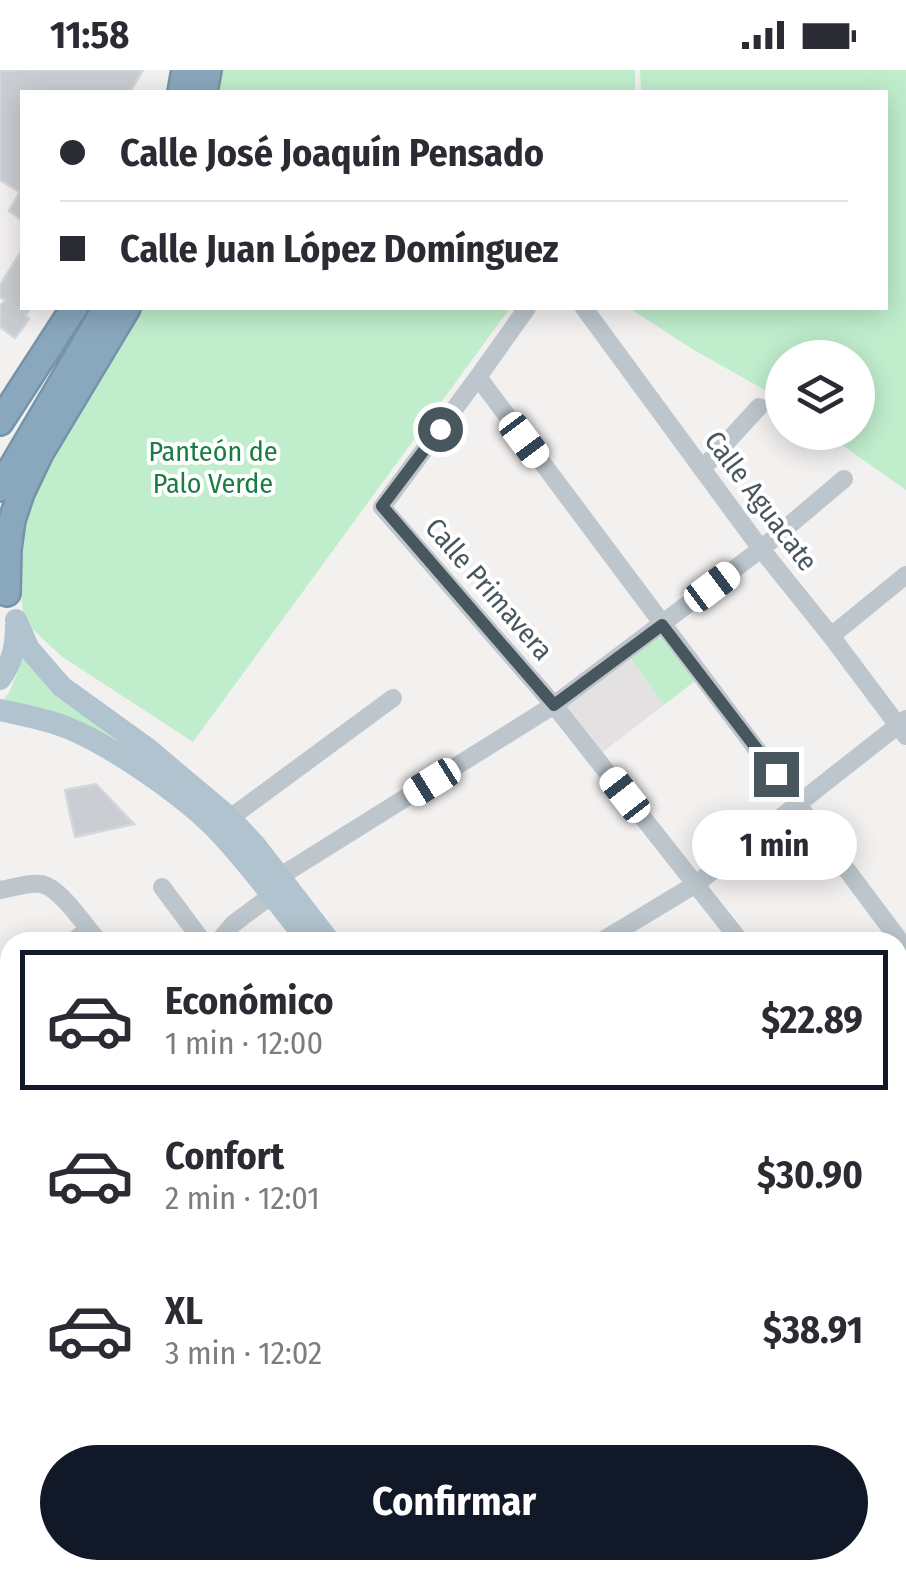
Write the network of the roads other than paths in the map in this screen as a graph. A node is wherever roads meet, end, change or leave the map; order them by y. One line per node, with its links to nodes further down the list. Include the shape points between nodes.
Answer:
1 (73, 310): 9 (highway)
2 (91, 310): 10 (highway)
3 (105, 310): 13 (highway)
4 (126, 310): 16 (highway, via 21,492)
5 (526, 310): 7 (street)
6 (585, 310): 11 (street, Calle Aguacate)
7 (478, 378): 18 (street); 22 (street, Calle Primavera, via 382,506)
8 (759, 407): 11 (street)
9 (0, 422)
10 (0, 460)
11 (702, 469): 14 (street, Calle Aguacate)
12 (844, 479): 14 (street)
13 (0, 488)
14 (761, 549): 18 (street); 19 (street, Calle Aguacate)
15 (906, 575): 19 (street)
16 (3, 589): 17 (main road)
17 (16, 620): 20 (main road, via 16,644); 26 (main road, via 29,649 62,687)
18 (662, 625): 22 (street); 25 (street)
19 (831, 636): 24 (street, Calle Aguacate)
20 (0, 679)
21 (392, 698): 26 (street)
22 (554, 705): 27 (street, Calle Primavera); 28 (street)
23 (0, 710): 28 (main road, via 99,742 161,784)
24 (903, 726): 25 (street)
25 (799, 804): 27 (street); 38 (street)
26 (230, 818): 28 (main road)
27 (696, 884): 36 (street); 37 (street, Calle Primavera)
28 (275, 886): 33 (street); 34 (main road); 35 (main road)
29 (162, 887): 32 (street)
30 (0, 890): 31 (street, via 44,884)
31 (90, 932)
32 (196, 932)
33 (227, 932)
34 (303, 932)
35 (320, 932)
36 (617, 932)
37 (733, 932)
38 (893, 932)

